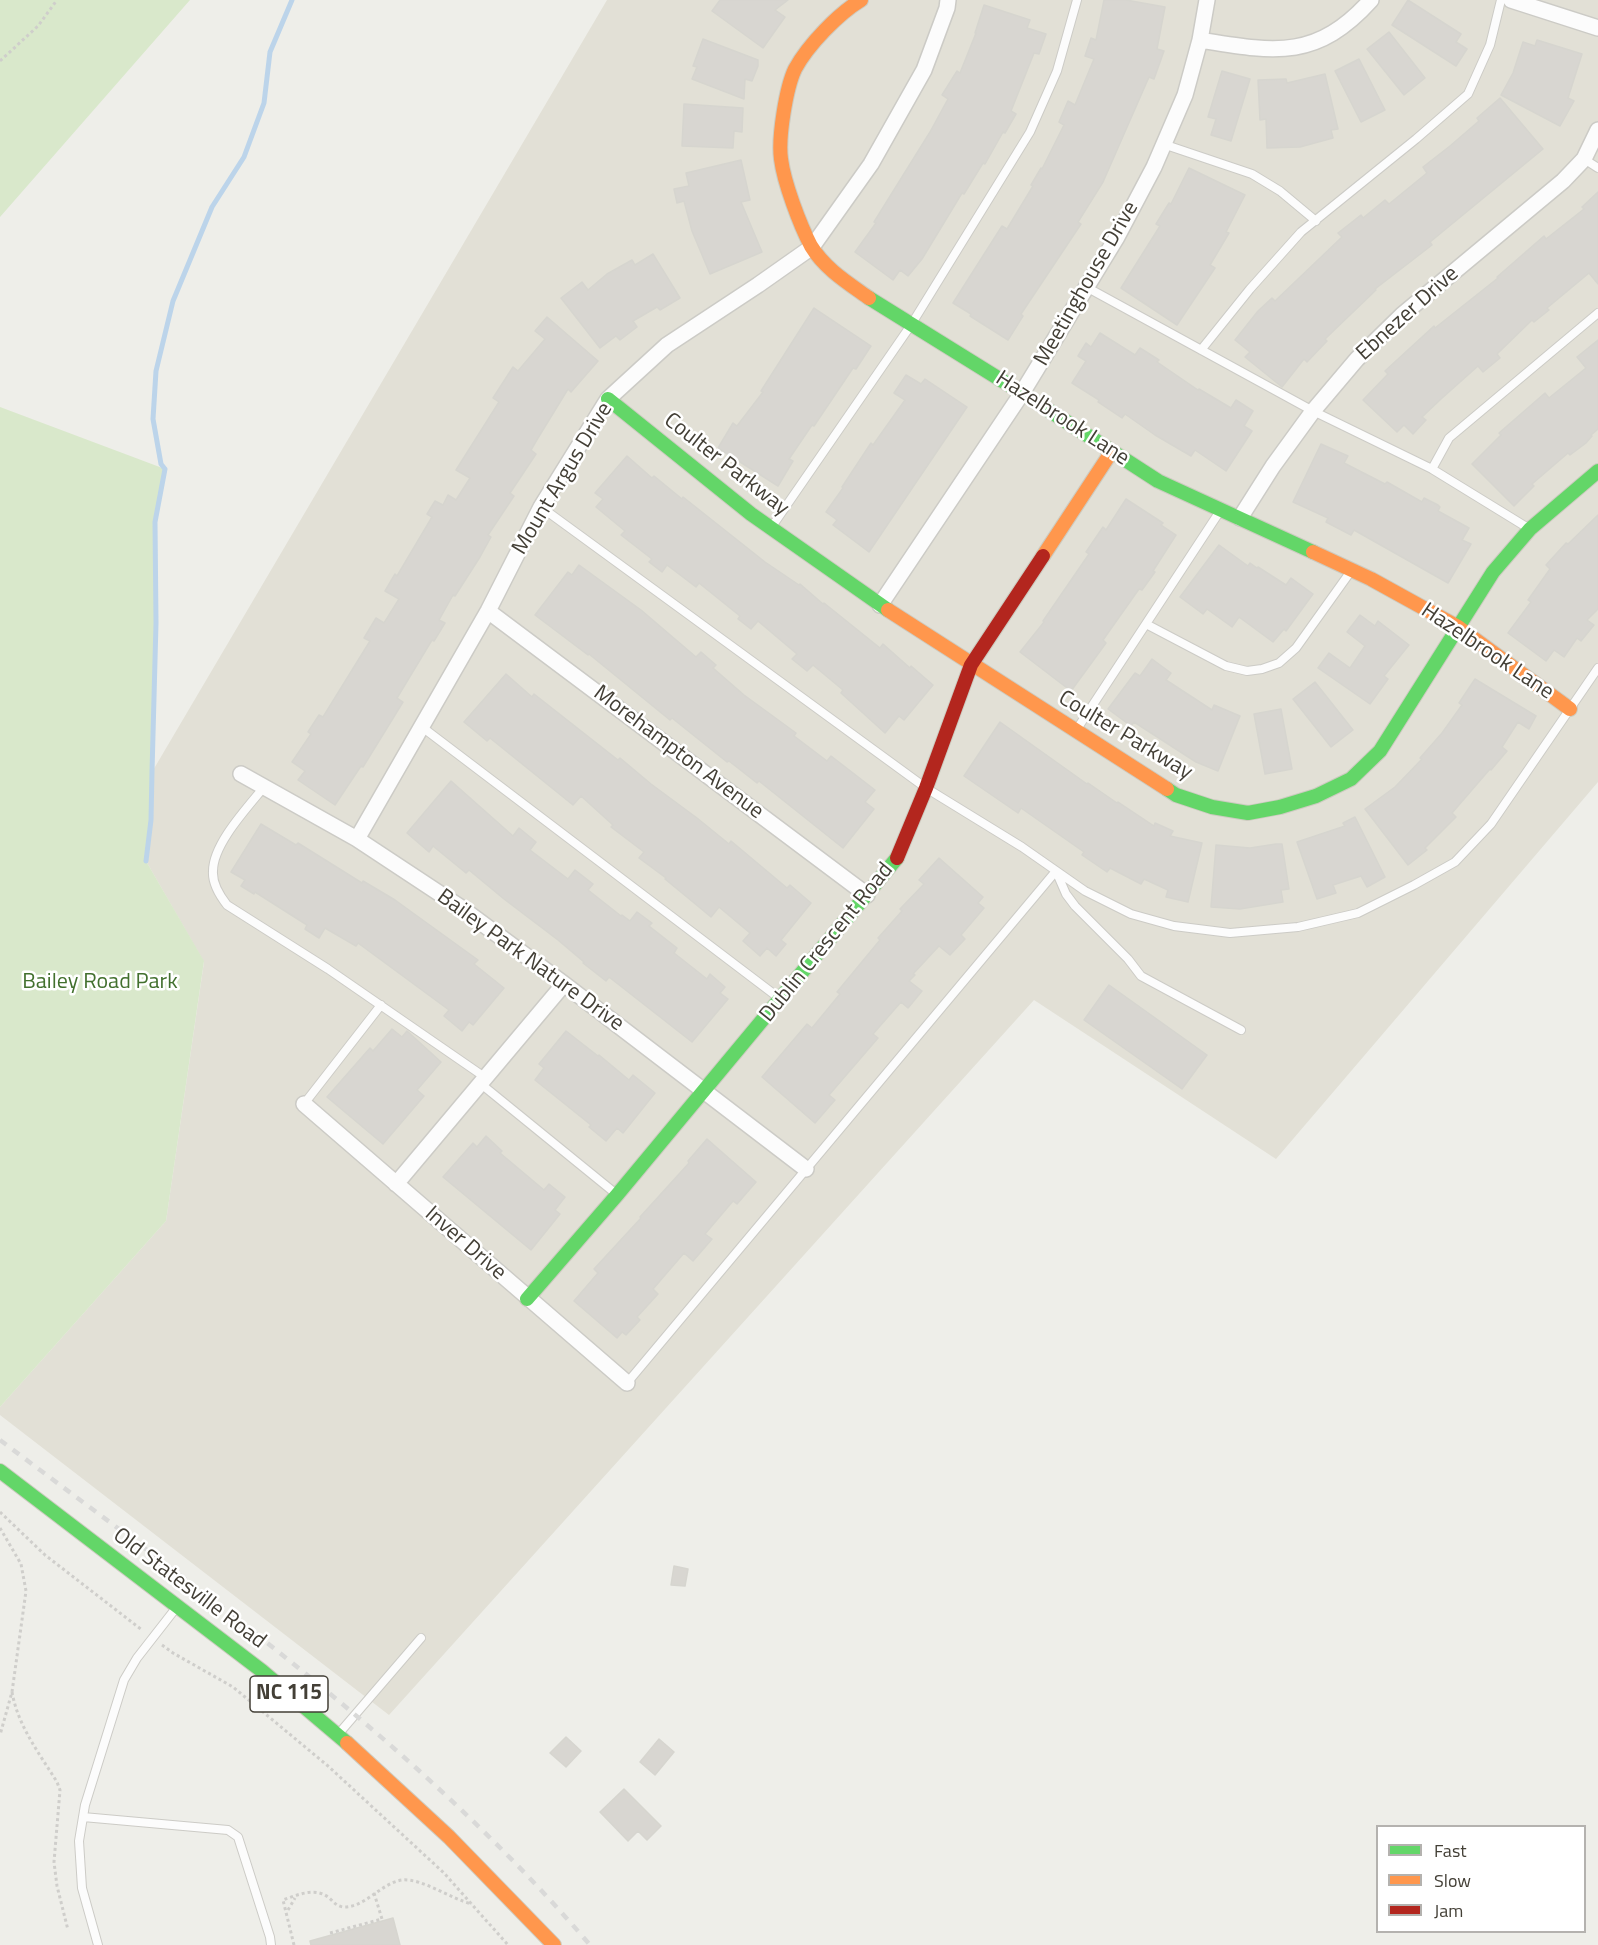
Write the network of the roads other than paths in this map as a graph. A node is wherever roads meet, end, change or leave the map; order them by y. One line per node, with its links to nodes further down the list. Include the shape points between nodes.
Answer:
1 (861, 0): 15 (street, Hazelbrook Lane, via 820,35 795,70 783,113 781,159 794,207)
2 (948, 0): 15 (street, Mount Argus Drive, via 924,70 871,164)
3 (1077, 0): 18 (lane, via 1057,71 1030,132)
4 (1207, 0): 9 (street, Meetinghouse Drive)
5 (1371, 0): 9 (street, via 1331,35 1292,49 1257,49)
6 (1501, 0): 14 (lane, via 1490,45 1468,94)
7 (1511, 0): 8 (street)
8 (1598, 28)
9 (1200, 40): 11 (street, Meetinghouse Drive, via 1185,95)
10 (1598, 130): 12 (street, Ebnezer Drive)
11 (1163, 144): 14 (lane, via 1252,174); 16 (street, Meetinghouse Drive)
12 (1584, 159): 13 (lane); 22 (street, Ebnezer Drive, via 1563,181 1402,315 1357,359)
13 (1598, 168)
14 (1316, 221): 19 (lane, via 1301,232 1250,289)
15 (812, 247): 18 (street, Hazelbrook Lane, via 835,274); 21 (street, Mount Argus Drive, via 667,345)
16 (1088, 288): 19 (lane); 20 (street, Meetinghouse Drive)
17 (1598, 313): 24 (lane, via 1449,438)
18 (911, 325): 20 (street, Hazelbrook Lane); 29 (lane)
19 (1202, 350): 22 (lane)
20 (1022, 393): 23 (street, Hazelbrook Lane); 32 (street, Meetinghouse Drive)
21 (608, 399): 26 (street, Mount Argus Drive); 29 (street, Coulter Parkway)
22 (1313, 411): 24 (lane); 28 (street, Ebnezer Drive)
23 (1112, 450): 27 (street, Hazelbrook Lane, via 1158,481); 36 (street, Dublin Crescent Road)
24 (1432, 469): 30 (lane)
25 (1598, 471): 30 (street, Coulter Parkway)
26 (541, 507): 33 (street, Mount Argus Drive); 43 (lane)
27 (1221, 509): 28 (street, Hazelbrook Lane); 34 (lane)
28 (1240, 518): 31 (street, Hazelbrook Lane)
29 (770, 528): 32 (street, Coulter Parkway)
30 (1530, 529): 35 (street, Coulter Parkway, via 1493,573)
31 (1352, 570): 34 (lane, via 1296,648 1279,663 1262,669 1247,671 1226,666); 35 (street, Hazelbrook Lane)
32 (880, 605): 36 (street, Coulter Parkway)
33 (489, 611): 39 (street, Mount Argus Drive); 46 (street, Morehampton Avenue)
34 (1146, 624): 40 (lane)
35 (1458, 627): 38 (street, Hazelbrook Lane); 40 (street, Coulter Parkway, via 1380,751 1351,779 1280,807 1248,813 1176,795)
36 (971, 665): 40 (street, Coulter Parkway); 43 (street, Dublin Crescent Road)
37 (1598, 668): 38 (lane)
38 (1570, 709): 45 (lane, via 1491,824 1455,862 1358,913 1298,927 1230,933 1174,926 1131,914 1084,891)
39 (422, 726): 44 (street, Mount Argus Drive); 48 (lane)
40 (1075, 731)
41 (241, 774): 42 (street, Bailey Park Nature Drive)
42 (264, 787): 44 (street, Bailey Park Nature Drive); 49 (lane, via 225,838 216,857 212,871 220,896)
43 (926, 788): 45 (lane); 46 (street, Dublin Crescent Road, via 895,862)
44 (357, 839): 47 (street, Bailey Park Nature Drive)
45 (1056, 871): 50 (lane, via 1075,906 1141,976); 54 (lane)
46 (867, 895): 48 (street, Dublin Crescent Road)
47 (564, 984): 51 (street); 52 (street, Bailey Park Nature Drive)
48 (782, 999): 52 (street, Dublin Crescent Road)
49 (381, 1005): 51 (lane); 53 (lane)
50 (1241, 1030)
51 (484, 1081): 55 (street); 56 (lane)
52 (703, 1090): 54 (street, Bailey Park Nature Drive); 56 (street, Dublin Crescent Road)
53 (304, 1104): 55 (street, Inver Drive)
54 (806, 1169): 58 (lane)
55 (396, 1184): 57 (street, Inver Drive)
56 (617, 1195): 57 (street, Dublin Crescent Road)
57 (527, 1299): 58 (street, Inver Drive)
58 (627, 1383)
59 (0, 1471): 60 (street, Old Statesville Road / NC 115)
60 (177, 1606): 62 (street, Old Statesville Road / NC 115); 63 (lane, via 124,1680)
61 (421, 1638): 62 (lane)
62 (338, 1734): 66 (street, Old Statesville Road / NC 115, via 449,1837)
63 (83, 1817): 64 (lane, via 82,1888); 65 (lane, via 228,1830 238,1837)
64 (98, 1945)
65 (271, 1945)
66 (554, 1945)

